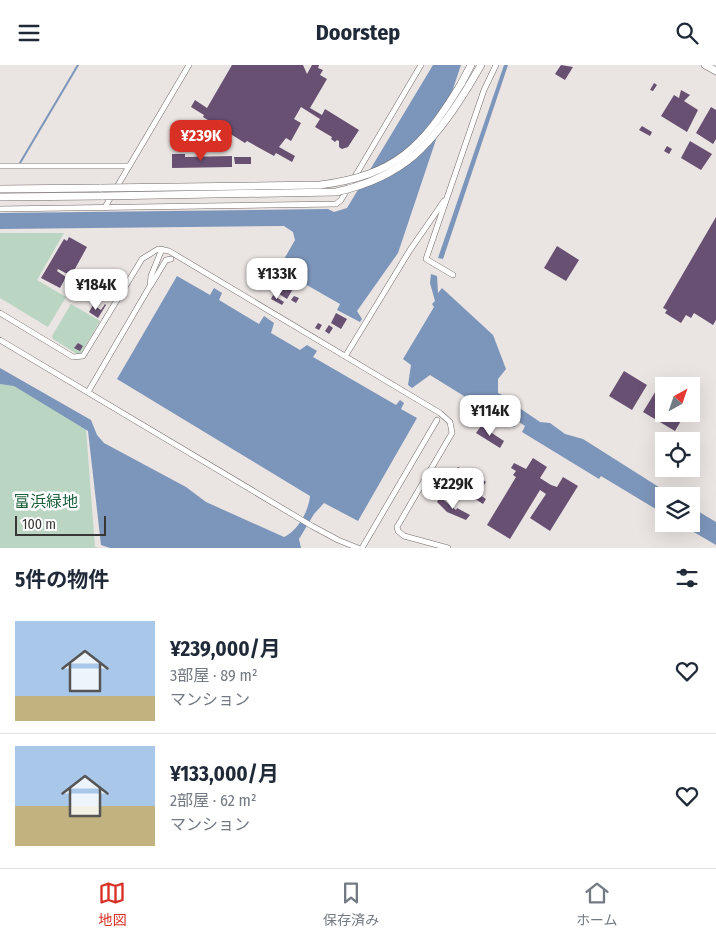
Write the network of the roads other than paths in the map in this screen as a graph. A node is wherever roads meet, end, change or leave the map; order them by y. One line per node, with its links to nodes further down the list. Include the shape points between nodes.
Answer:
1 (189, 65): 10 (street)
2 (421, 65): 14 (street, via 339,203)
3 (471, 65): 8 (street)
4 (481, 65): 8 (street)
5 (496, 65): 12 (street, via 484,90)
6 (705, 65): 7 (street)
7 (716, 71)
8 (464, 85): 11 (street, bridge, via 428,134 405,155 373,174 346,182); 13 (street, bridge, via 448,119 416,156 397,170 358,187 336,192)
9 (0, 166): 10 (street)
10 (129, 166): 14 (street)
11 (0, 189)
12 (448, 195): 18 (street, via 426,259); 22 (street)
13 (0, 197)
14 (105, 207): 15 (street)
15 (0, 209)
16 (162, 249): 19 (street); 20 (street, via 151,251 135,269 83,357 73,357); 22 (street)
17 (171, 259): 19 (street, via 166,260)
18 (453, 275)
19 (150, 286): 23 (street)
20 (0, 313)
21 (0, 340): 23 (street)
22 (346, 355): 27 (street, via 450,422 452,433 397,527 404,536)
23 (88, 392): 25 (street, via 298,517)
24 (437, 420): 26 (street)
25 (358, 548)
26 (362, 548)
27 (448, 548)

